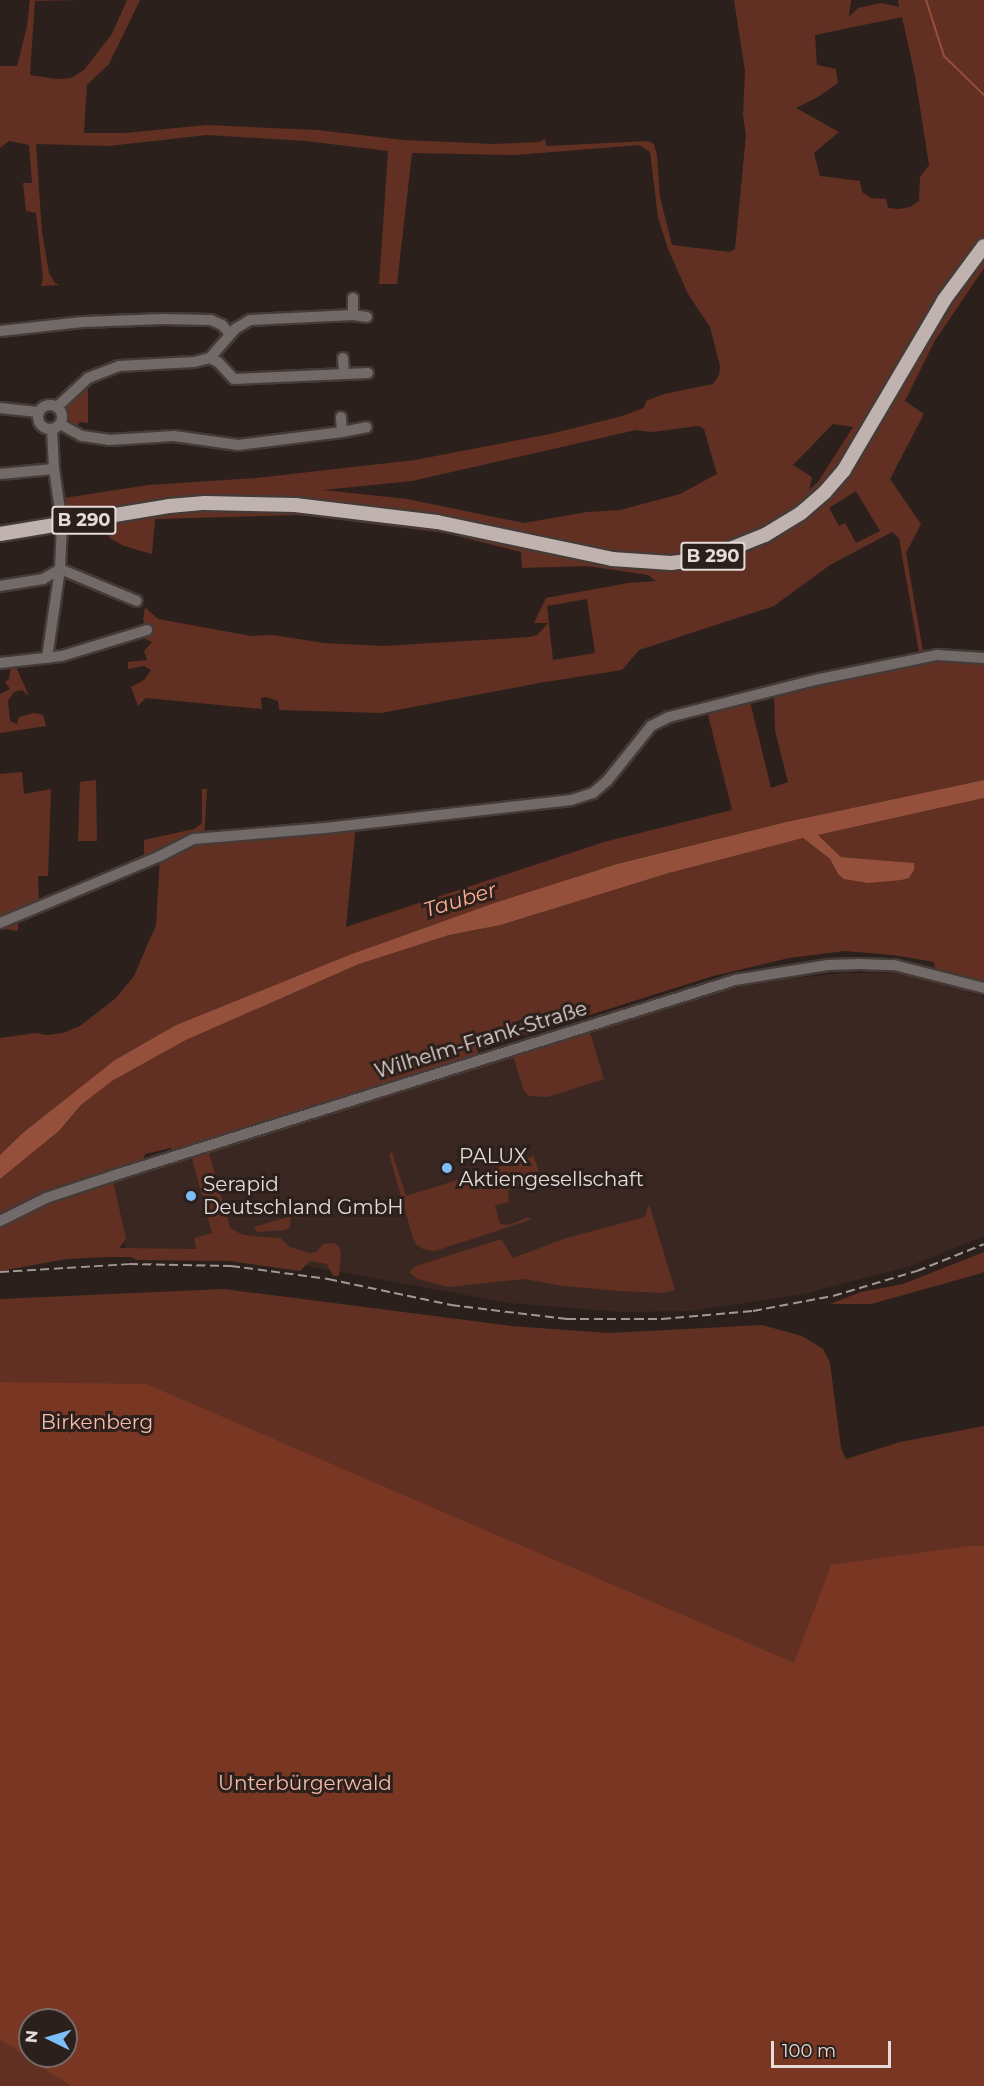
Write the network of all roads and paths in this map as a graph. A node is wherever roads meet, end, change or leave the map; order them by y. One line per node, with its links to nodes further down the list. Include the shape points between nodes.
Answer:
1 (984, 246): 20 (main road, B 290, via 944,300 844,470 825,492 765,536 705,559 671,563 612,559 437,522 322,507 240,503 169,506)
2 (353, 298): 3 (street)
3 (353, 315): 4 (street); 6 (street, via 250,320)
4 (367, 317)
5 (0, 331): 6 (street, via 83,322 211,320)
6 (230, 334): 7 (street)
7 (210, 358): 10 (street, via 234,379); 11 (street, via 108,369 78,385)
8 (343, 358): 10 (street)
9 (368, 373): 10 (street)
10 (344, 374)
11 (57, 407): 13 (street, via 46,405); 15 (street, via 62,415)
12 (0, 408): 13 (street)
13 (39, 412): 15 (street, via 40,424)
14 (341, 417): 17 (street)
15 (56, 426): 17 (street, via 90,438 174,436 226,445); 18 (street)
16 (367, 427): 17 (street)
17 (342, 432)
18 (54, 469): 19 (street); 20 (street)
19 (0, 474)
20 (62, 524): 21 (main road, B 290); 22 (street)
21 (0, 534)
22 (60, 569): 23 (street, via 43,579); 24 (street); 26 (street)
23 (0, 586)
24 (137, 601)
25 (147, 630): 26 (street)
26 (47, 658): 28 (street)
27 (984, 658): 29 (street, via 937,655 815,680 669,717 651,726 593,793 571,800 194,839)
28 (0, 663)
29 (0, 923)
30 (984, 988): 31 (street, Wilhelm-Frank-Straße, via 894,965 828,965 735,980 112,1176 46,1198)
31 (0, 1221)

